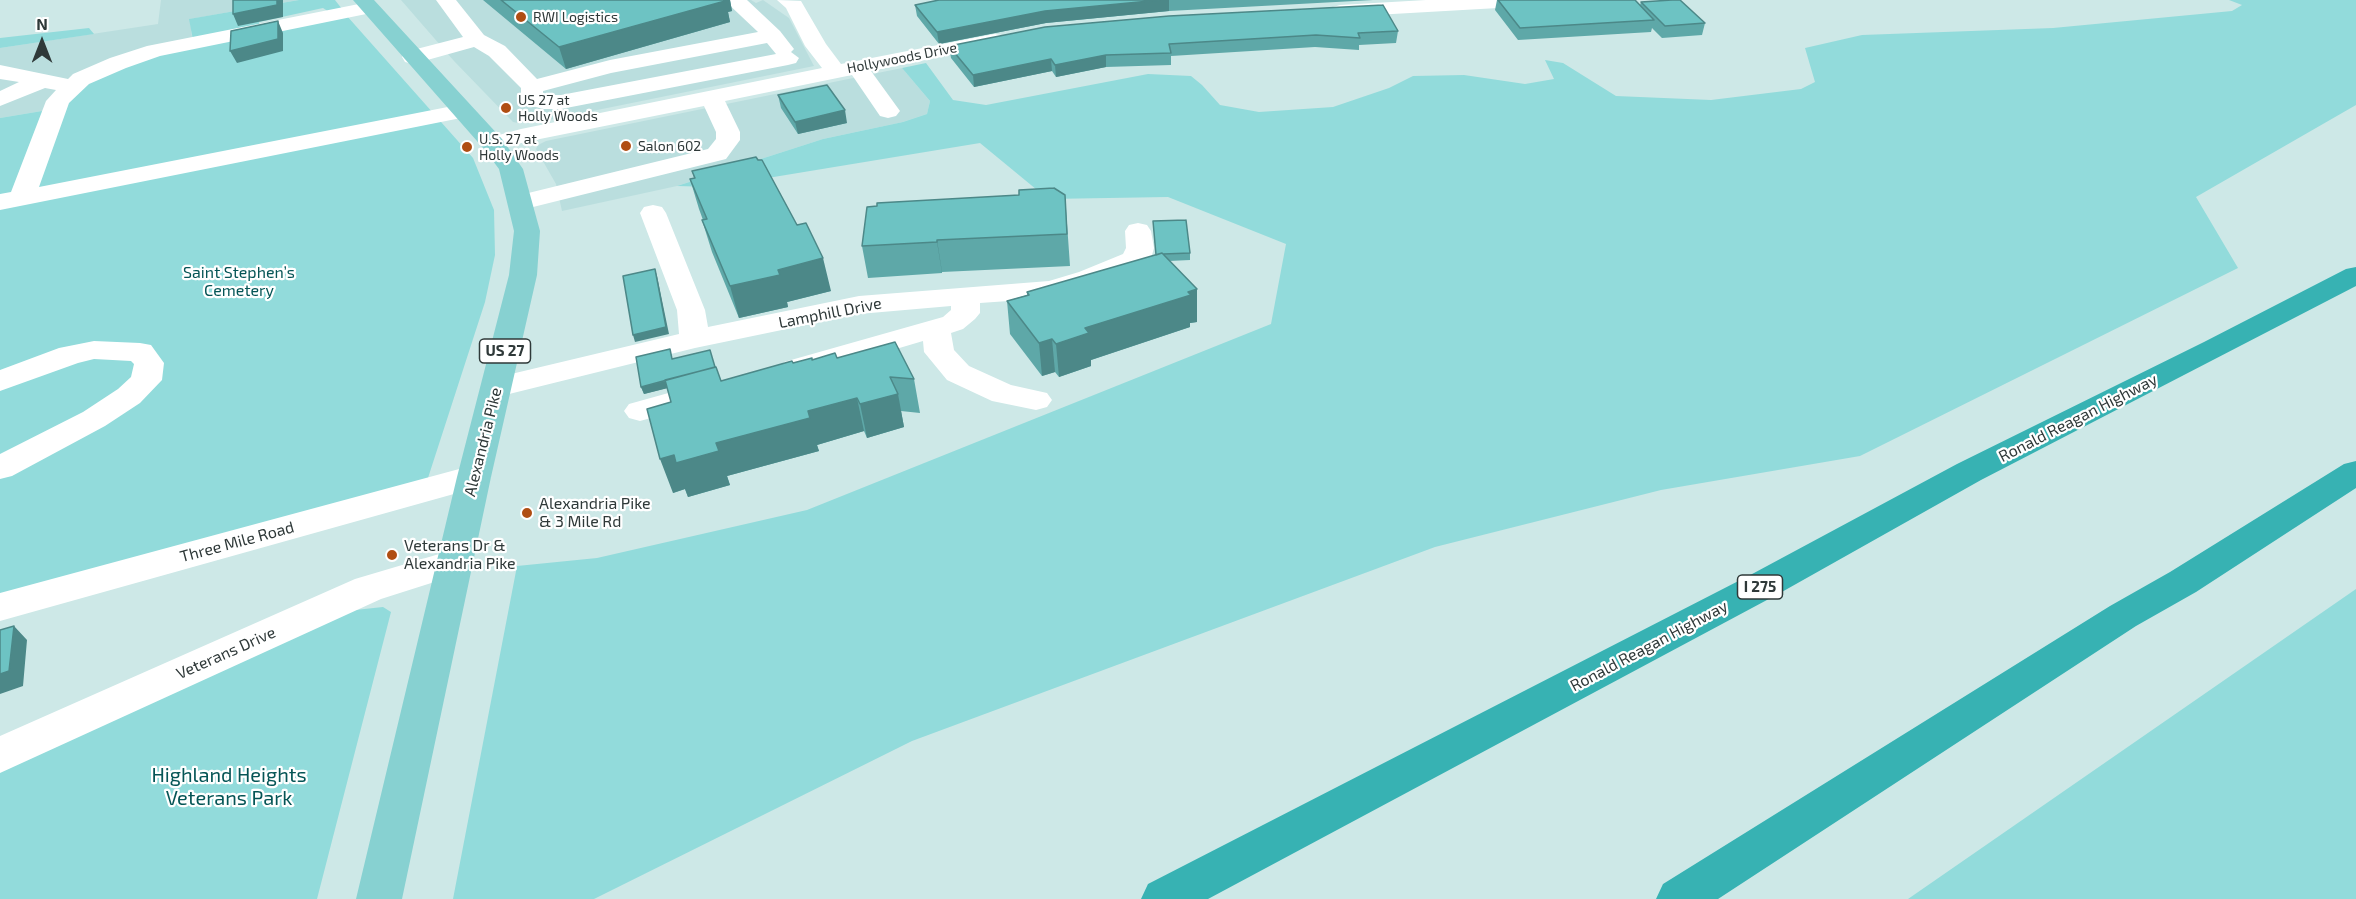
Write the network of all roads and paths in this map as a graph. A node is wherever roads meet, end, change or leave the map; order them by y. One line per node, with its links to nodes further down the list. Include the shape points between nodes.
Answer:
1 (446, 0): 9 (street)
2 (734, 0): 7 (street)
3 (787, 0): 12 (street, via 794,5 816,46)
4 (1533, 0): 6 (street)
5 (366, 4): 10 (main road, Alexandria Pike / US 27); 16 (street, via 155,51 117,63)
6 (1324, 12)
7 (773, 35): 11 (street); 17 (street, via 610,67)
8 (1013, 37): 12 (street, Hollywoods Drive)
9 (476, 40): 10 (street); 17 (street, via 497,51)
10 (413, 57): 20 (main road, Alexandria Pike / US 27)
11 (788, 58): 15 (street); 17 (street, via 561,102 531,99)
12 (847, 70): 15 (street, Hollywoods Drive); 21 (street)
13 (0, 72): 14 (street)
14 (44, 72): 16 (street); 19 (street)
15 (804, 78): 18 (street, Hollywoods Drive)
16 (71, 86): 23 (street, via 58,101)
17 (532, 87)
18 (712, 97): 22 (street, Hollywoods Drive); 24 (street, via 728,132 728,140 717,154)
19 (0, 99)
20 (464, 111): 22 (main road, Alexandria Pike / US 27); 23 (street)
21 (888, 111)
22 (493, 144): 24 (main road, Alexandria Pike / US 27, via 511,169)
23 (11, 200)
24 (521, 202): 35 (main road, Alexandria Pike / US 27, via 527,231 523,275)
25 (653, 213): 32 (street, via 691,310)
26 (1138, 231): 28 (street, Lamphill Drive, via 1138,255 1089,278 1040,291)
27 (2356, 275): 46 (highway, Ronald Reagan Highway / I 275, via 1969,472 1746,594)
28 (966, 296): 29 (street, Lamphill Drive); 30 (street, via 965,313)
29 (884, 302): 31 (street, via 904,316); 32 (street, Lamphill Drive)
30 (936, 330): 31 (street); 37 (street, via 939,352 958,373 1003,394)
31 (904, 336): 33 (street, via 881,346)
32 (695, 339): 35 (street, Lamphill Drive)
33 (764, 377)
34 (0, 381): 39 (street, via 94,350 140,352 149,363 146,380 129,396 94,419)
35 (497, 387): 41 (main road, Alexandria Pike / US 27)
36 (718, 390): 38 (street)
37 (1036, 400)
38 (640, 411)
39 (0, 468)
40 (2356, 471): 47 (highway)
41 (474, 477): 42 (main road, Alexandria Pike / US 27); 43 (street, Three Mile Road)
42 (456, 562): 44 (street, Veterans Drive, via 342,600); 45 (main road, Alexandria Pike / US 27)
43 (0, 607)
44 (0, 755)
45 (379, 899)
46 (1164, 899)
47 (1679, 899)

